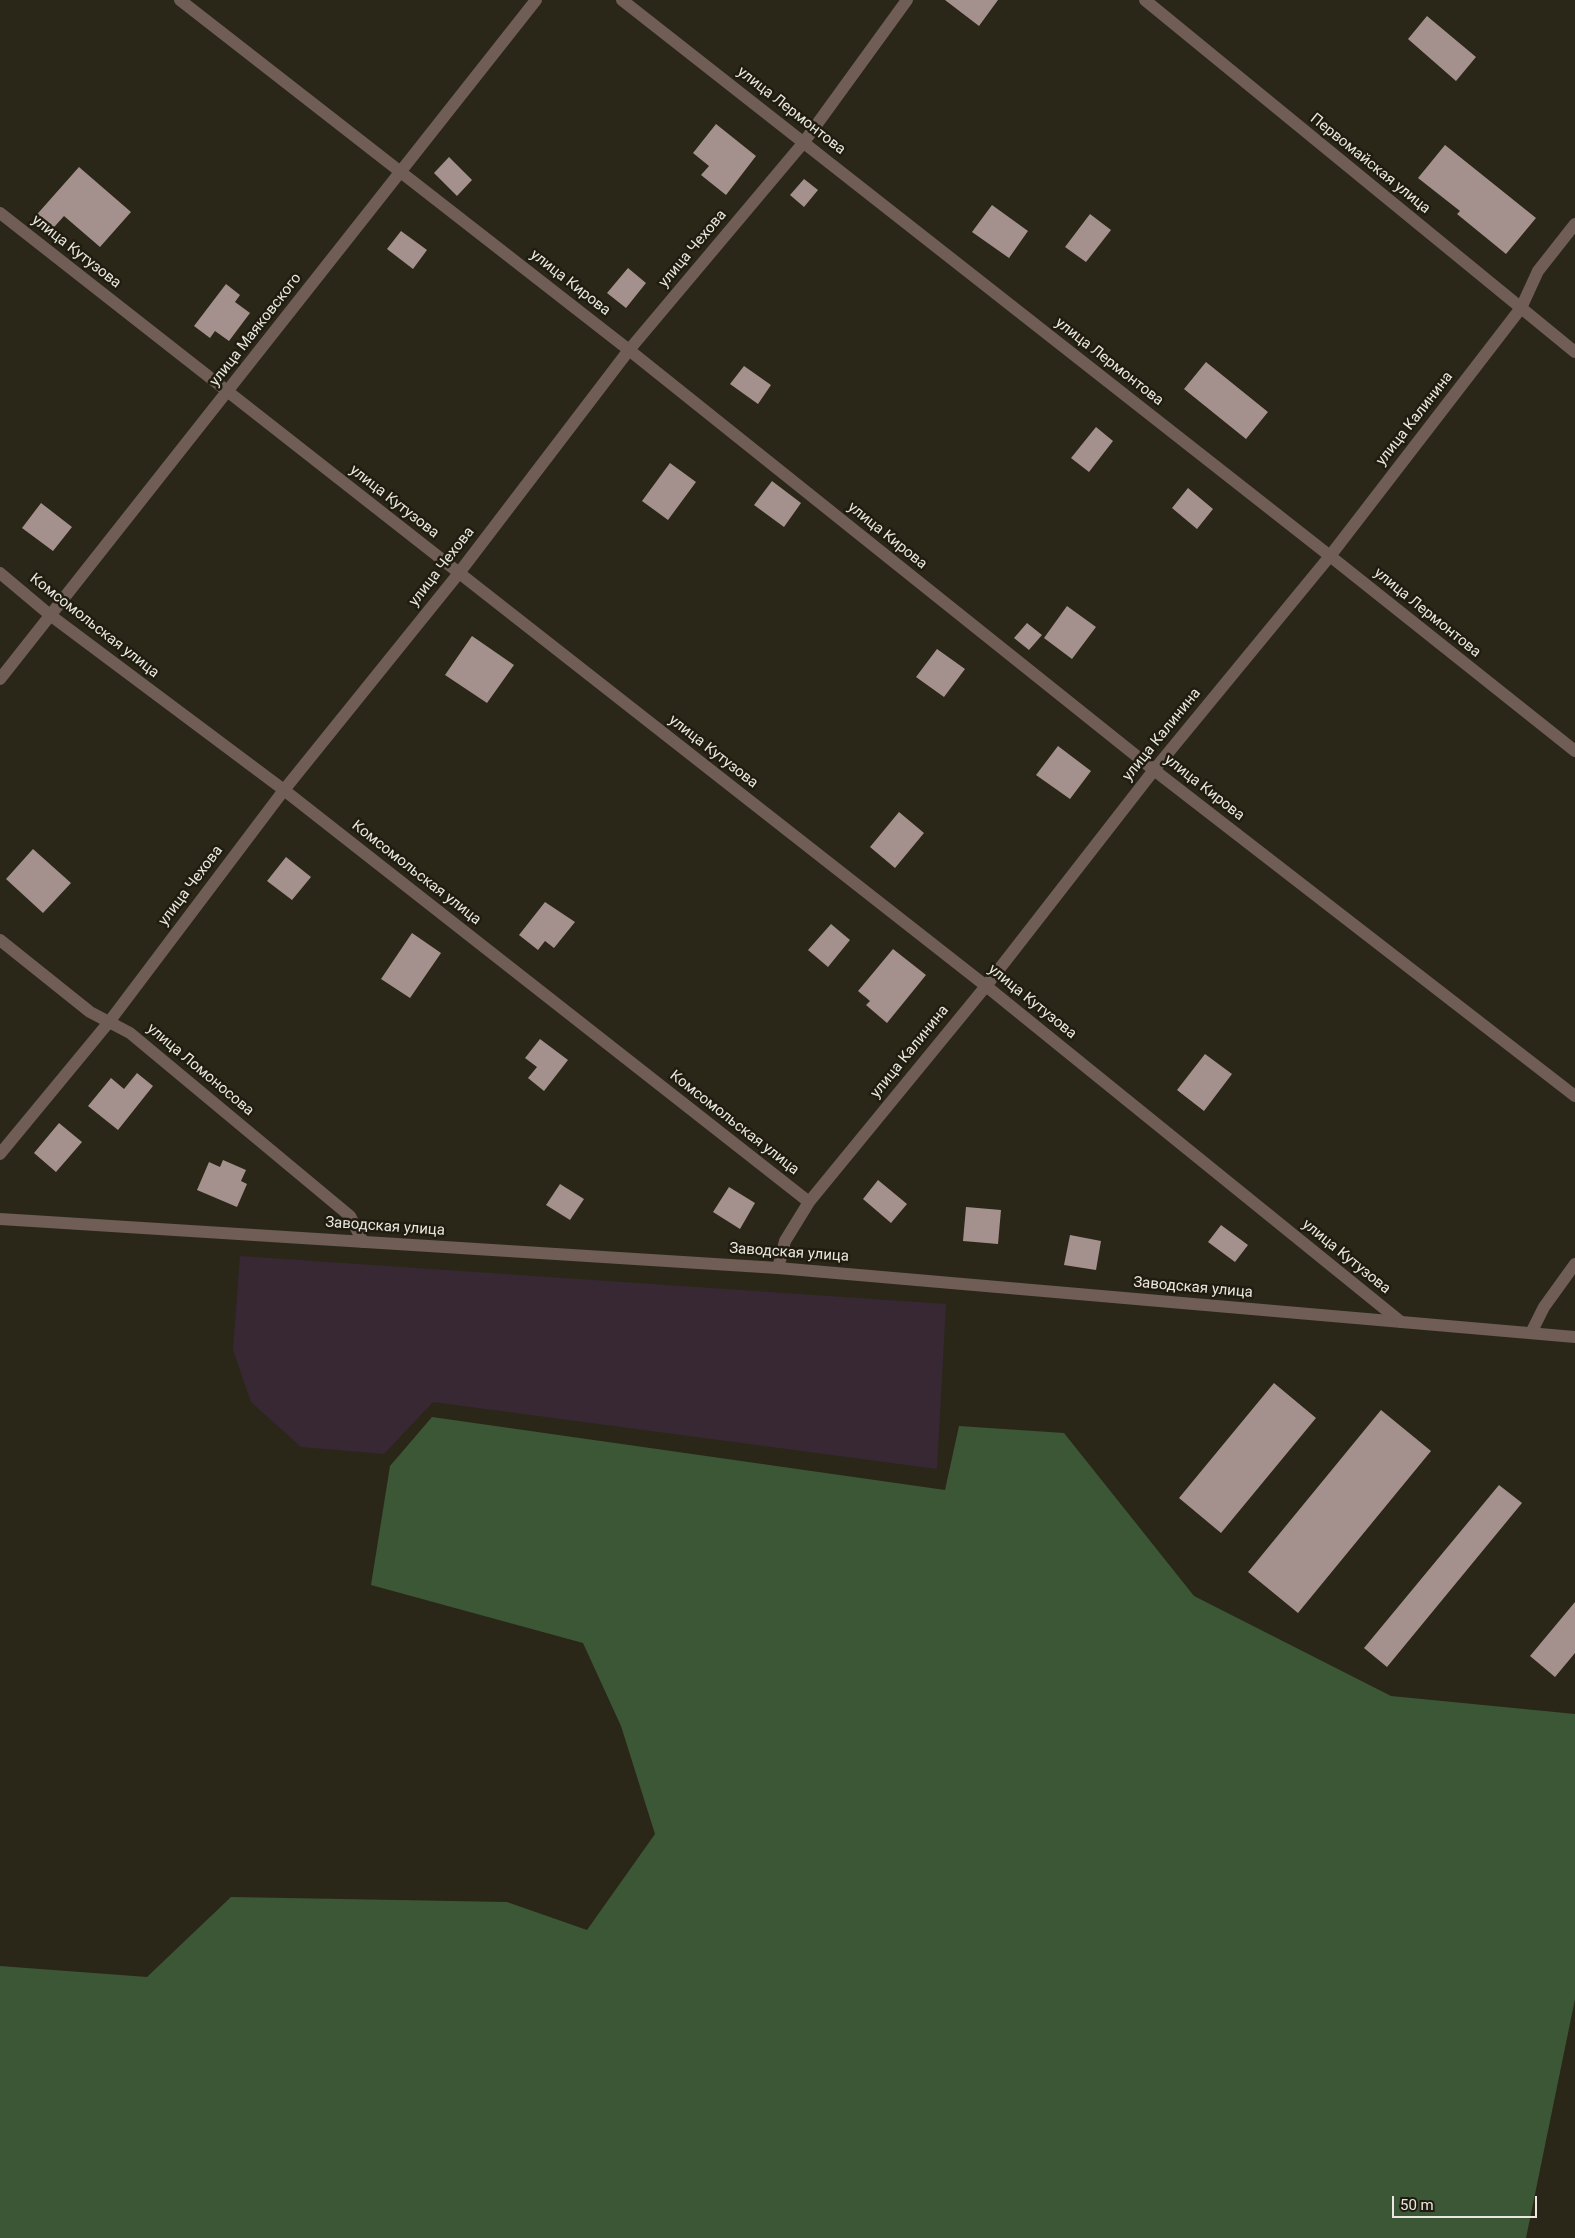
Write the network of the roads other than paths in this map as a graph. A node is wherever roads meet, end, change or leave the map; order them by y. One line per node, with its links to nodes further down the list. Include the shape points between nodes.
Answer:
1 (180, 0): 7 (street, улица Кирова)
2 (536, 0): 7 (street, улица Маяковского)
3 (622, 0): 6 (street, улица Лермонтова)
4 (908, 0): 6 (street, улица Чехова)
5 (1146, 0): 10 (street, Первомайская улица)
6 (804, 142): 11 (street, улица Чехова); 14 (street, улица Лермонтова)
7 (401, 171): 11 (street, улица Кирова); 13 (street, улица Маяковского)
8 (0, 213): 13 (street, улица Кутузова)
9 (1575, 224): 10 (street, улица Калинина, via 1538,271)
10 (1521, 308): 12 (street, Первомайская улица); 14 (street, улица Калинина)
11 (630, 350): 16 (street, улица Чехова); 20 (street, улица Кирова)
12 (1575, 352)
13 (228, 392): 16 (street, улица Кутузова); 17 (street, улица Маяковского)
14 (1330, 556): 19 (street, улица Лермонтова); 20 (street, улица Калинина)
15 (0, 573): 17 (street, Комсомольская улица)
16 (458, 573): 21 (street, улица Чехова); 23 (street, улица Кутузова)
17 (50, 615): 18 (street, улица Маяковского); 21 (street, Комсомольская улица)
18 (0, 679)
19 (1575, 751)
20 (1154, 770): 23 (street, улица Калинина); 25 (street, улица Кирова)
21 (284, 790): 24 (street, улица Чехова); 27 (street, Комсомольская улица)
22 (0, 940): 24 (street, улица Ломоносова, via 90,1012)
23 (986, 986): 27 (street, улица Калинина); 32 (street, улица Кутузова)
24 (109, 1022): 26 (street, улица Чехова); 29 (street, улица Ломоносова, via 130,1033 350,1216)
25 (1575, 1096)
26 (0, 1154)
27 (809, 1202): 31 (street, улица Калинина, via 785,1241)
28 (0, 1218): 29 (street, Заводская улица)
29 (363, 1242): 31 (street, Заводская улица)
30 (1575, 1264): 33 (street, via 1544,1307)
31 (778, 1268): 32 (street, Заводская улица)
32 (1401, 1322): 33 (street, Заводская улица)
33 (1531, 1333): 34 (street, Заводская улица)
34 (1575, 1336)

